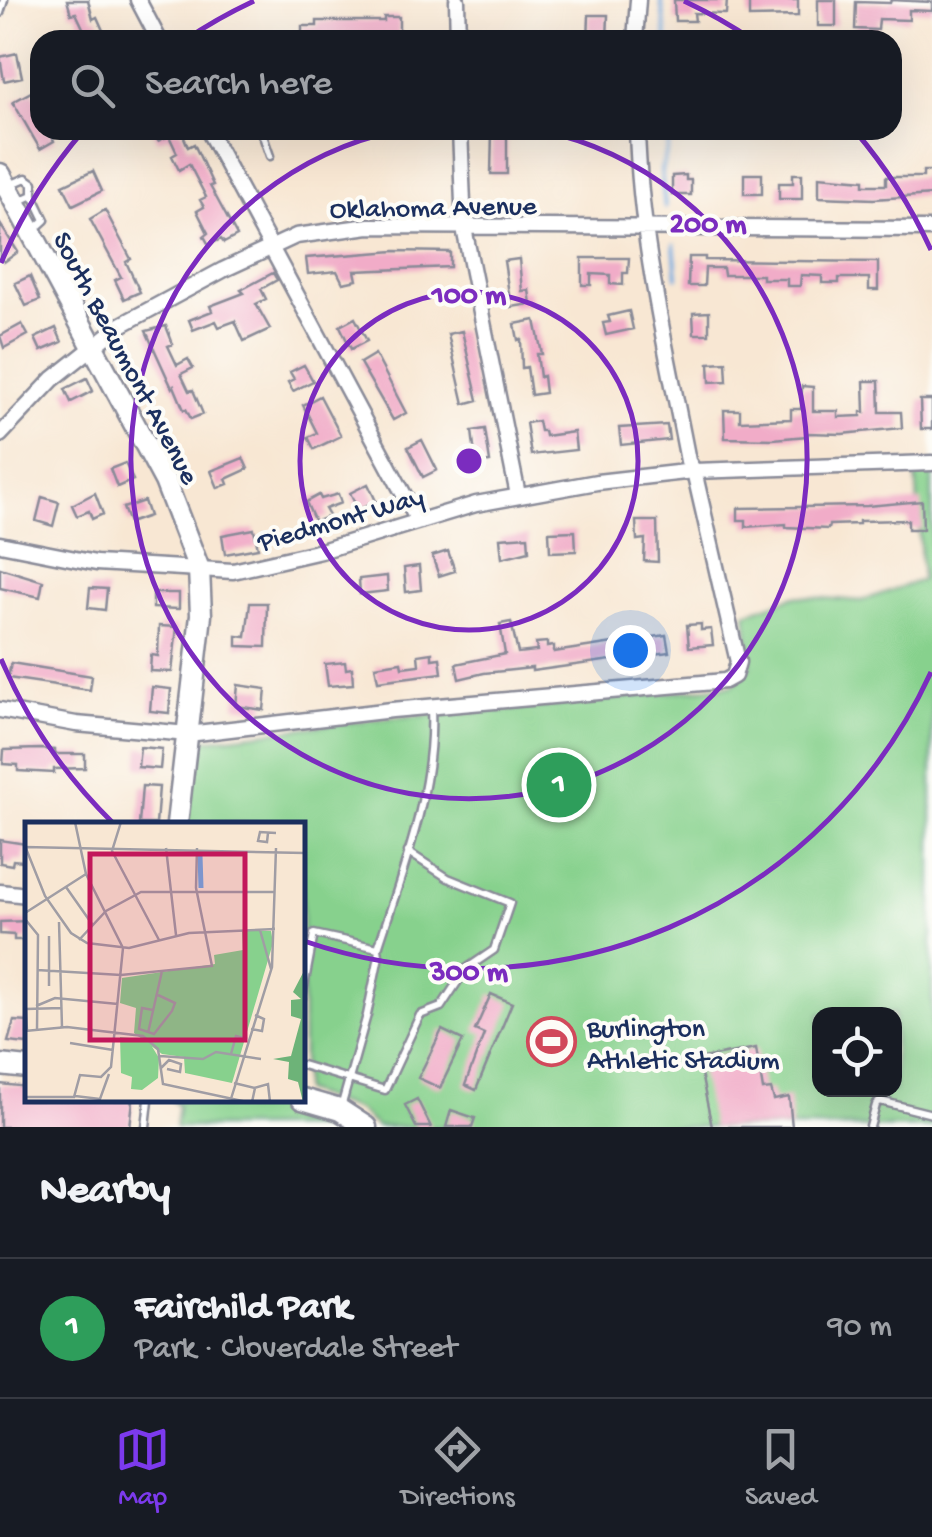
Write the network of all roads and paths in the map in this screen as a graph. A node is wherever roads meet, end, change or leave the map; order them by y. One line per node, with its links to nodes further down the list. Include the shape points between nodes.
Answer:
1 (4, 0): 5 (lane)
2 (138, 0): 6 (street)
3 (457, 0): 7 (street)
4 (638, 0): 8 (street)
5 (0, 13)
6 (154, 30)
7 (458, 30)
8 (636, 30)
9 (214, 140): 18 (street)
10 (264, 140): 13 (lane)
11 (460, 140): 15 (street)
12 (637, 140): 16 (street)
13 (270, 156)
14 (14, 190): 19 (street, South Beaumont Avenue)
15 (464, 228): 16 (street, Oklahoma Avenue); 18 (street, Oklahoma Avenue, via 347,227); 23 (street)
16 (644, 230): 17 (street, Oklahoma Avenue); 22 (street)
17 (932, 230)
18 (272, 246): 19 (street, Oklahoma Avenue); 24 (street)
19 (92, 345): 20 (street, Oklahoma Avenue); 26 (street, South Beaumont Avenue, via 165,481)
20 (3, 424)
21 (932, 463): 22 (street, Piedmont Way)
22 (694, 471): 23 (street, Piedmont Way); 27 (street, via 736,672 724,681)
23 (518, 495): 24 (street, Piedmont Way)
24 (417, 520): 26 (street, Piedmont Way, via 246,570)
25 (0, 544): 26 (street, Piedmont Way, via 96,564)
26 (199, 569): 29 (street, South Beaumont Avenue, via 201,615)
27 (431, 707): 29 (street); 31 (lane, via 425,779)
28 (0, 710): 29 (street)
29 (188, 734): 30 (street, South Beaumont Avenue)
30 (177, 822)
31 (408, 852): 34 (lane); 39 (lane, via 448,878 510,903 494,950 466,969 441,1007 420,1015 385,1090)
32 (0, 892): 33 (street)
33 (25, 895)
34 (378, 948): 35 (lane, via 314,934); 39 (lane)
35 (305, 981)
36 (0, 1065): 38 (street)
37 (305, 1066): 39 (lane)
38 (25, 1068)
39 (350, 1079): 42 (lane)
40 (305, 1100): 42 (street)
41 (150, 1102): 44 (lane)
42 (340, 1110): 45 (street)
43 (932, 1114): 46 (lane, via 880,1100)
44 (146, 1127)
45 (366, 1127)
46 (870, 1127)

